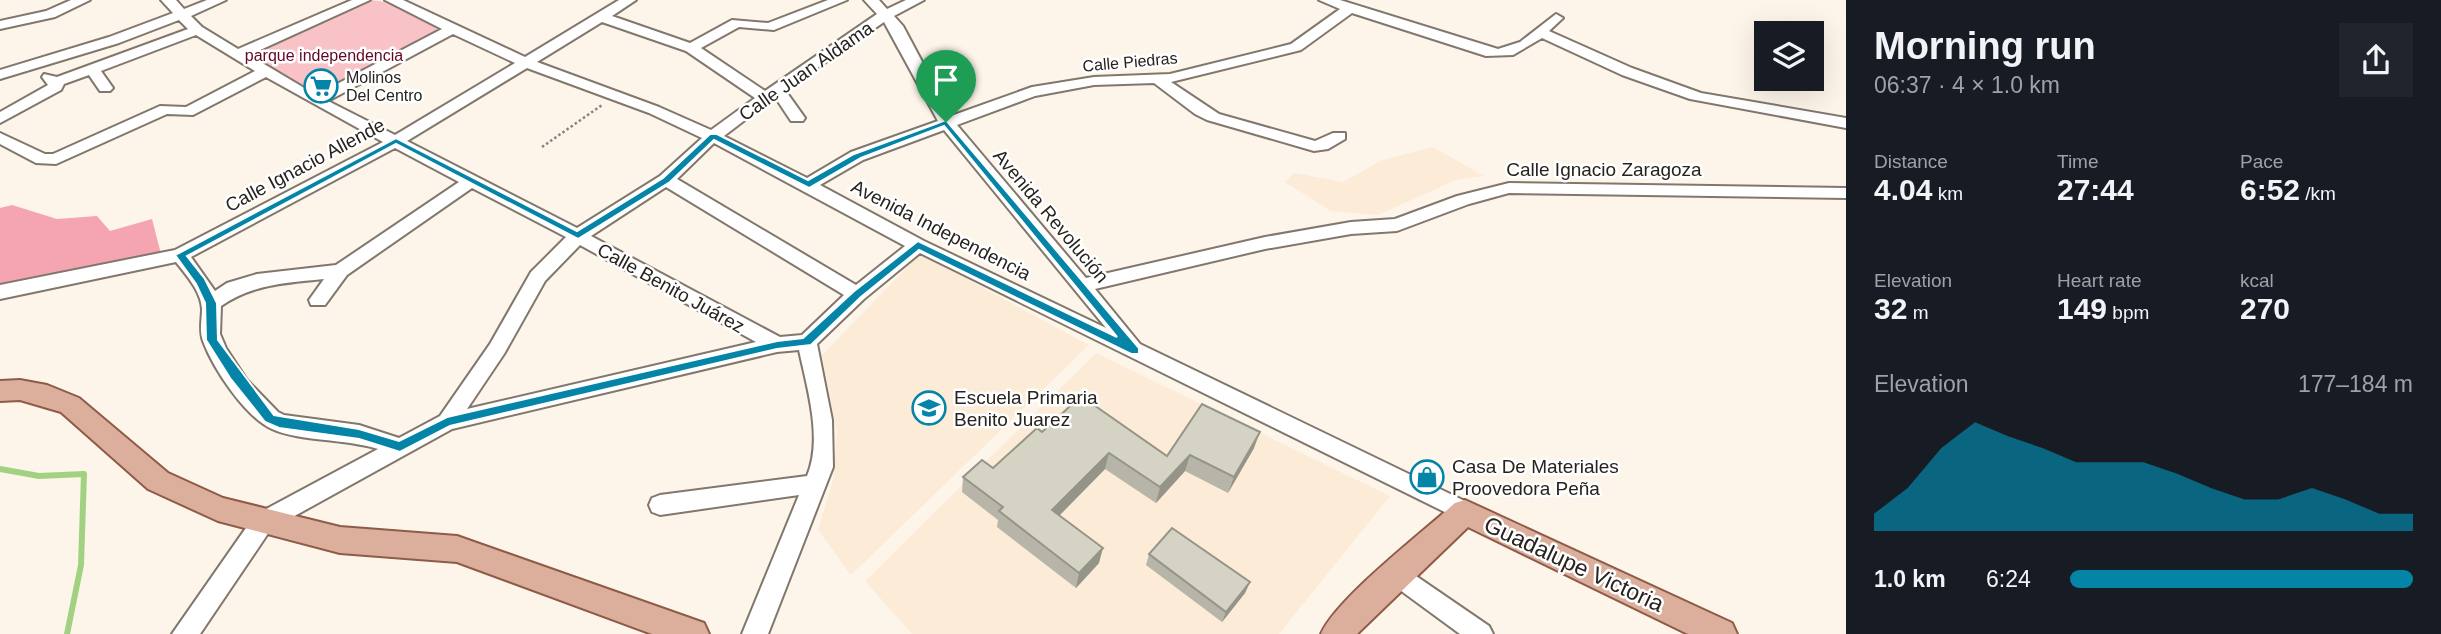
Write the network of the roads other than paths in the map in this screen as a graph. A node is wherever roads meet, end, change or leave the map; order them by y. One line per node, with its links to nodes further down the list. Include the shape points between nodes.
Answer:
1 (83, 0): 16 (street, via 50,14)
2 (168, 0): 13 (street, Calle Benito Juárez)
3 (219, 0): 13 (street)
4 (363, 0): 23 (street)
5 (629, 0): 14 (street, Calle Ignacio Allende)
6 (840, 0): 22 (street, via 769,27 737,23)
7 (871, 0): 12 (street, Avenida Revolución)
8 (917, 0): 12 (street, Calle Juan Aldama)
9 (1326, 0): 11 (street)
10 (401, 1): 17 (street, Avenida Independencia)
11 (1350, 8): 19 (street, via 1495,54 1513,54); 29 (street, Calle Piedras, via 1296,47)
12 (886, 14): 32 (street, Calle Juan Aldama); 36 (street, Avenida Revolución)
13 (179, 15): 18 (street, Calle Benito Juárez); 21 (street)
14 (601, 18): 22 (street); 24 (street, Calle Ignacio Allende)
15 (1556, 18): 19 (street)
16 (0, 25)
17 (454, 28): 24 (street, Avenida Independencia); 33 (street)
18 (197, 30): 23 (street, Calle Benito Juárez); 26 (street)
19 (1539, 31): 37 (street, via 1682,92)
20 (84, 33): 21 (street)
21 (97, 46): 25 (street)
22 (691, 48): 32 (street)
23 (238, 54): 27 (street, Calle Benito Juárez)
24 (524, 62): 38 (street, Avenida Independencia); 41 (street, Calle Ignacio Allende)
25 (42, 63): 28 (street); 30 (street)
26 (92, 69): 30 (street); 31 (street)
27 (266, 71): 33 (street, Calle Benito Juárez); 40 (street, via 188,111 165,109 56,159 42,159)
28 (0, 75)
29 (1159, 79): 36 (street, Calle Piedras, via 1055,87); 39 (street, via 1200,111 1230,123 1314,146)
30 (54, 83): 34 (street, via 53,89)
31 (104, 88)
32 (771, 93): 35 (street); 38 (street, Calle Juan Aldama)
33 (316, 101): 41 (street, Calle Benito Juárez)
34 (0, 118)
35 (797, 118)
36 (946, 122): 44 (street, Calle Piedras, via 858,156); 50 (street, Avenida Revolución)
37 (1846, 123)
38 (713, 136): 42 (street, Calle Juan Aldama); 44 (street, Avenida Independencia)
39 (1339, 136)
40 (0, 138)
41 (396, 141): 43 (street, Calle Benito Juárez); 48 (street, Calle Ignacio Allende)
42 (666, 180): 46 (street, Calle Juan Aldama); 52 (street)
43 (472, 181): 46 (street, Calle Benito Juárez); 49 (street)
44 (809, 184): 47 (street, Avenida Independencia)
45 (1846, 193): 50 (street, Calle Ignacio Zaragoza, via 1509,188 1397,225 1265,243)
46 (578, 236): 56 (street, Calle Benito Juárez); 59 (street, Calle Juan Aldama, via 538,277 497,349)
47 (918, 245): 52 (street); 57 (street, Avenida Independencia)
48 (180, 255): 51 (street, Calle Ignacio Allende); 54 (street)
49 (340, 271): 53 (street); 54 (street, via 257,280)
50 (1082, 286): 57 (street, Avenida Revolución)
51 (0, 292)
52 (857, 295): 55 (street)
53 (318, 300)
54 (211, 303): 60 (street, via 212,340 270,419 359,434)
55 (807, 342): 56 (street); 61 (street, via 823,440)
56 (777, 345): 59 (street)
57 (1135, 351): 63 (street, Avenida Independencia)
58 (0, 391): 64 (main road, via 47,395 70,405 158,481 218,509)
59 (447, 422): 60 (street, Calle Juan Aldama)
60 (400, 447): 64 (street, Calle Juan Aldama)
61 (816, 484): 62 (street); 68 (street)
62 (660, 505)
63 (1465, 512): 65 (main road); 71 (main road, Guadalupe Victoria)
64 (263, 522): 66 (main road, via 340,540 457,548); 67 (street)
65 (1397, 574): 69 (main road); 70 (street)
66 (672, 631)
67 (185, 634)
68 (755, 634)
69 (1337, 634)
70 (1480, 634)
71 (1721, 634)

